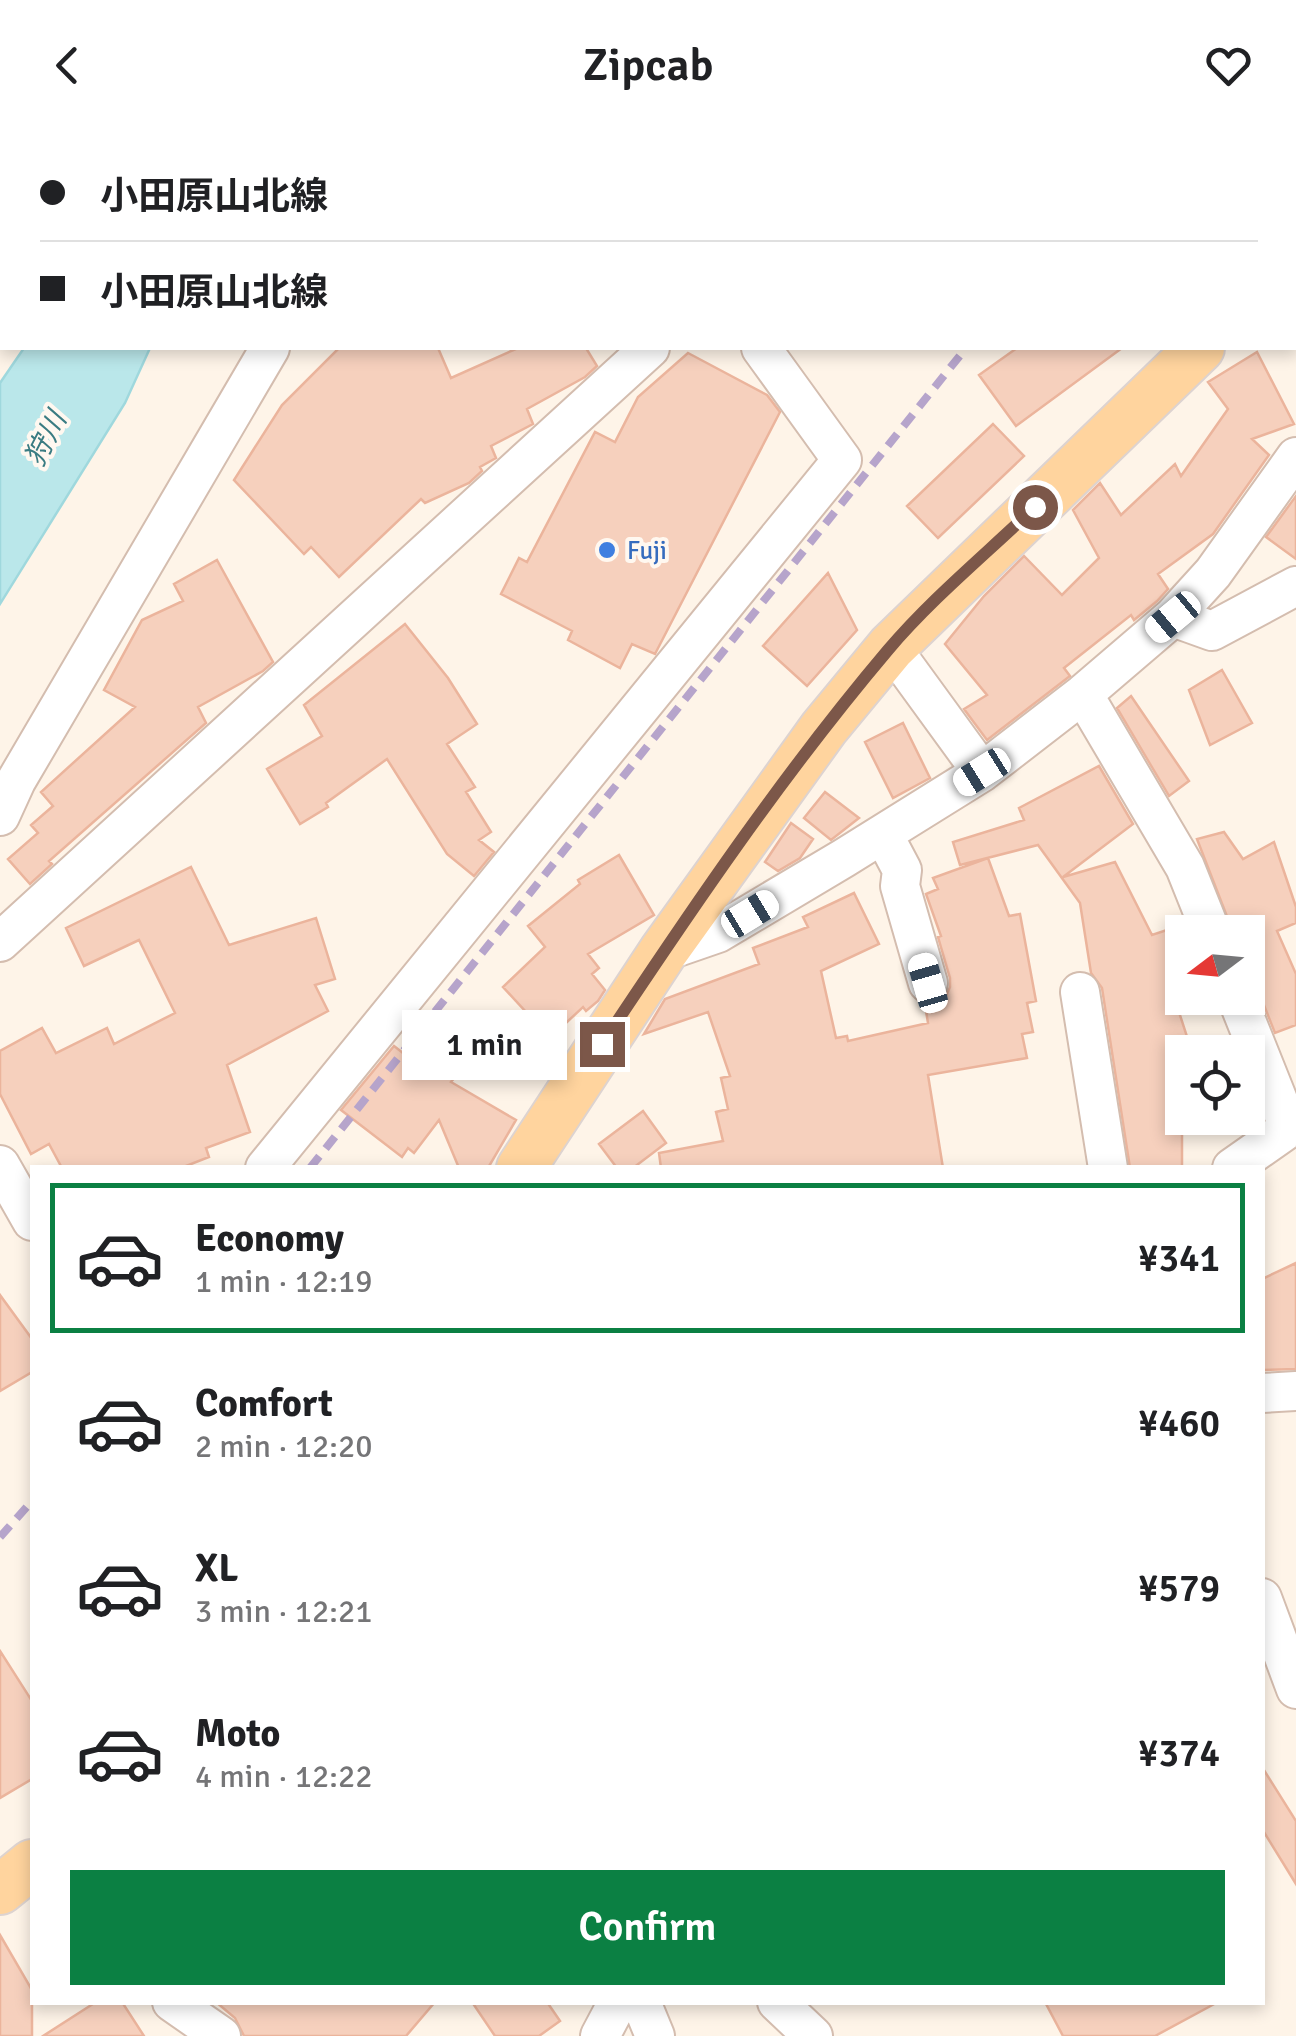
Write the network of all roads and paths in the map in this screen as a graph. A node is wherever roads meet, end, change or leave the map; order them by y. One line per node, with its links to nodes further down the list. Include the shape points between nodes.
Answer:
1 (269, 350): 11 (street)
2 (762, 350): 21 (street, via 842,460)
3 (1198, 350): 8 (main road)
4 (632, 354): 14 (street)
5 (1296, 457): 7 (street)
6 (1296, 586): 7 (street, via 1212,630)
7 (1173, 617): 9 (street)
8 (890, 647): 10 (street); 15 (main road)
9 (1082, 694): 10 (street); 13 (street, via 1185,867)
10 (982, 772): 12 (street)
11 (0, 816)
12 (883, 834): 15 (street, via 718,933); 16 (street, via 902,870 900,886)
13 (1204, 915)
14 (0, 942)
15 (662, 952): 22 (main road)
16 (928, 983)
17 (1080, 992): 23 (street)
18 (1244, 1015): 19 (street)
19 (1292, 1125): 24 (street)
20 (0, 1164): 25 (street)
21 (267, 1165)
22 (523, 1165)
23 (1108, 1165)
24 (1236, 1165)
25 (30, 1217)
26 (1296, 1391): 27 (street)
27 (1265, 1393)
28 (1265, 1606): 29 (street)
29 (1296, 1689)
30 (30, 1866): 31 (main road)
31 (0, 1890)
32 (176, 2005): 36 (street)
33 (616, 2005): 37 (street)
34 (642, 2005): 38 (street)
35 (780, 2005): 39 (street)
36 (221, 2036)
37 (600, 2036)
38 (655, 2036)
39 (813, 2036)

